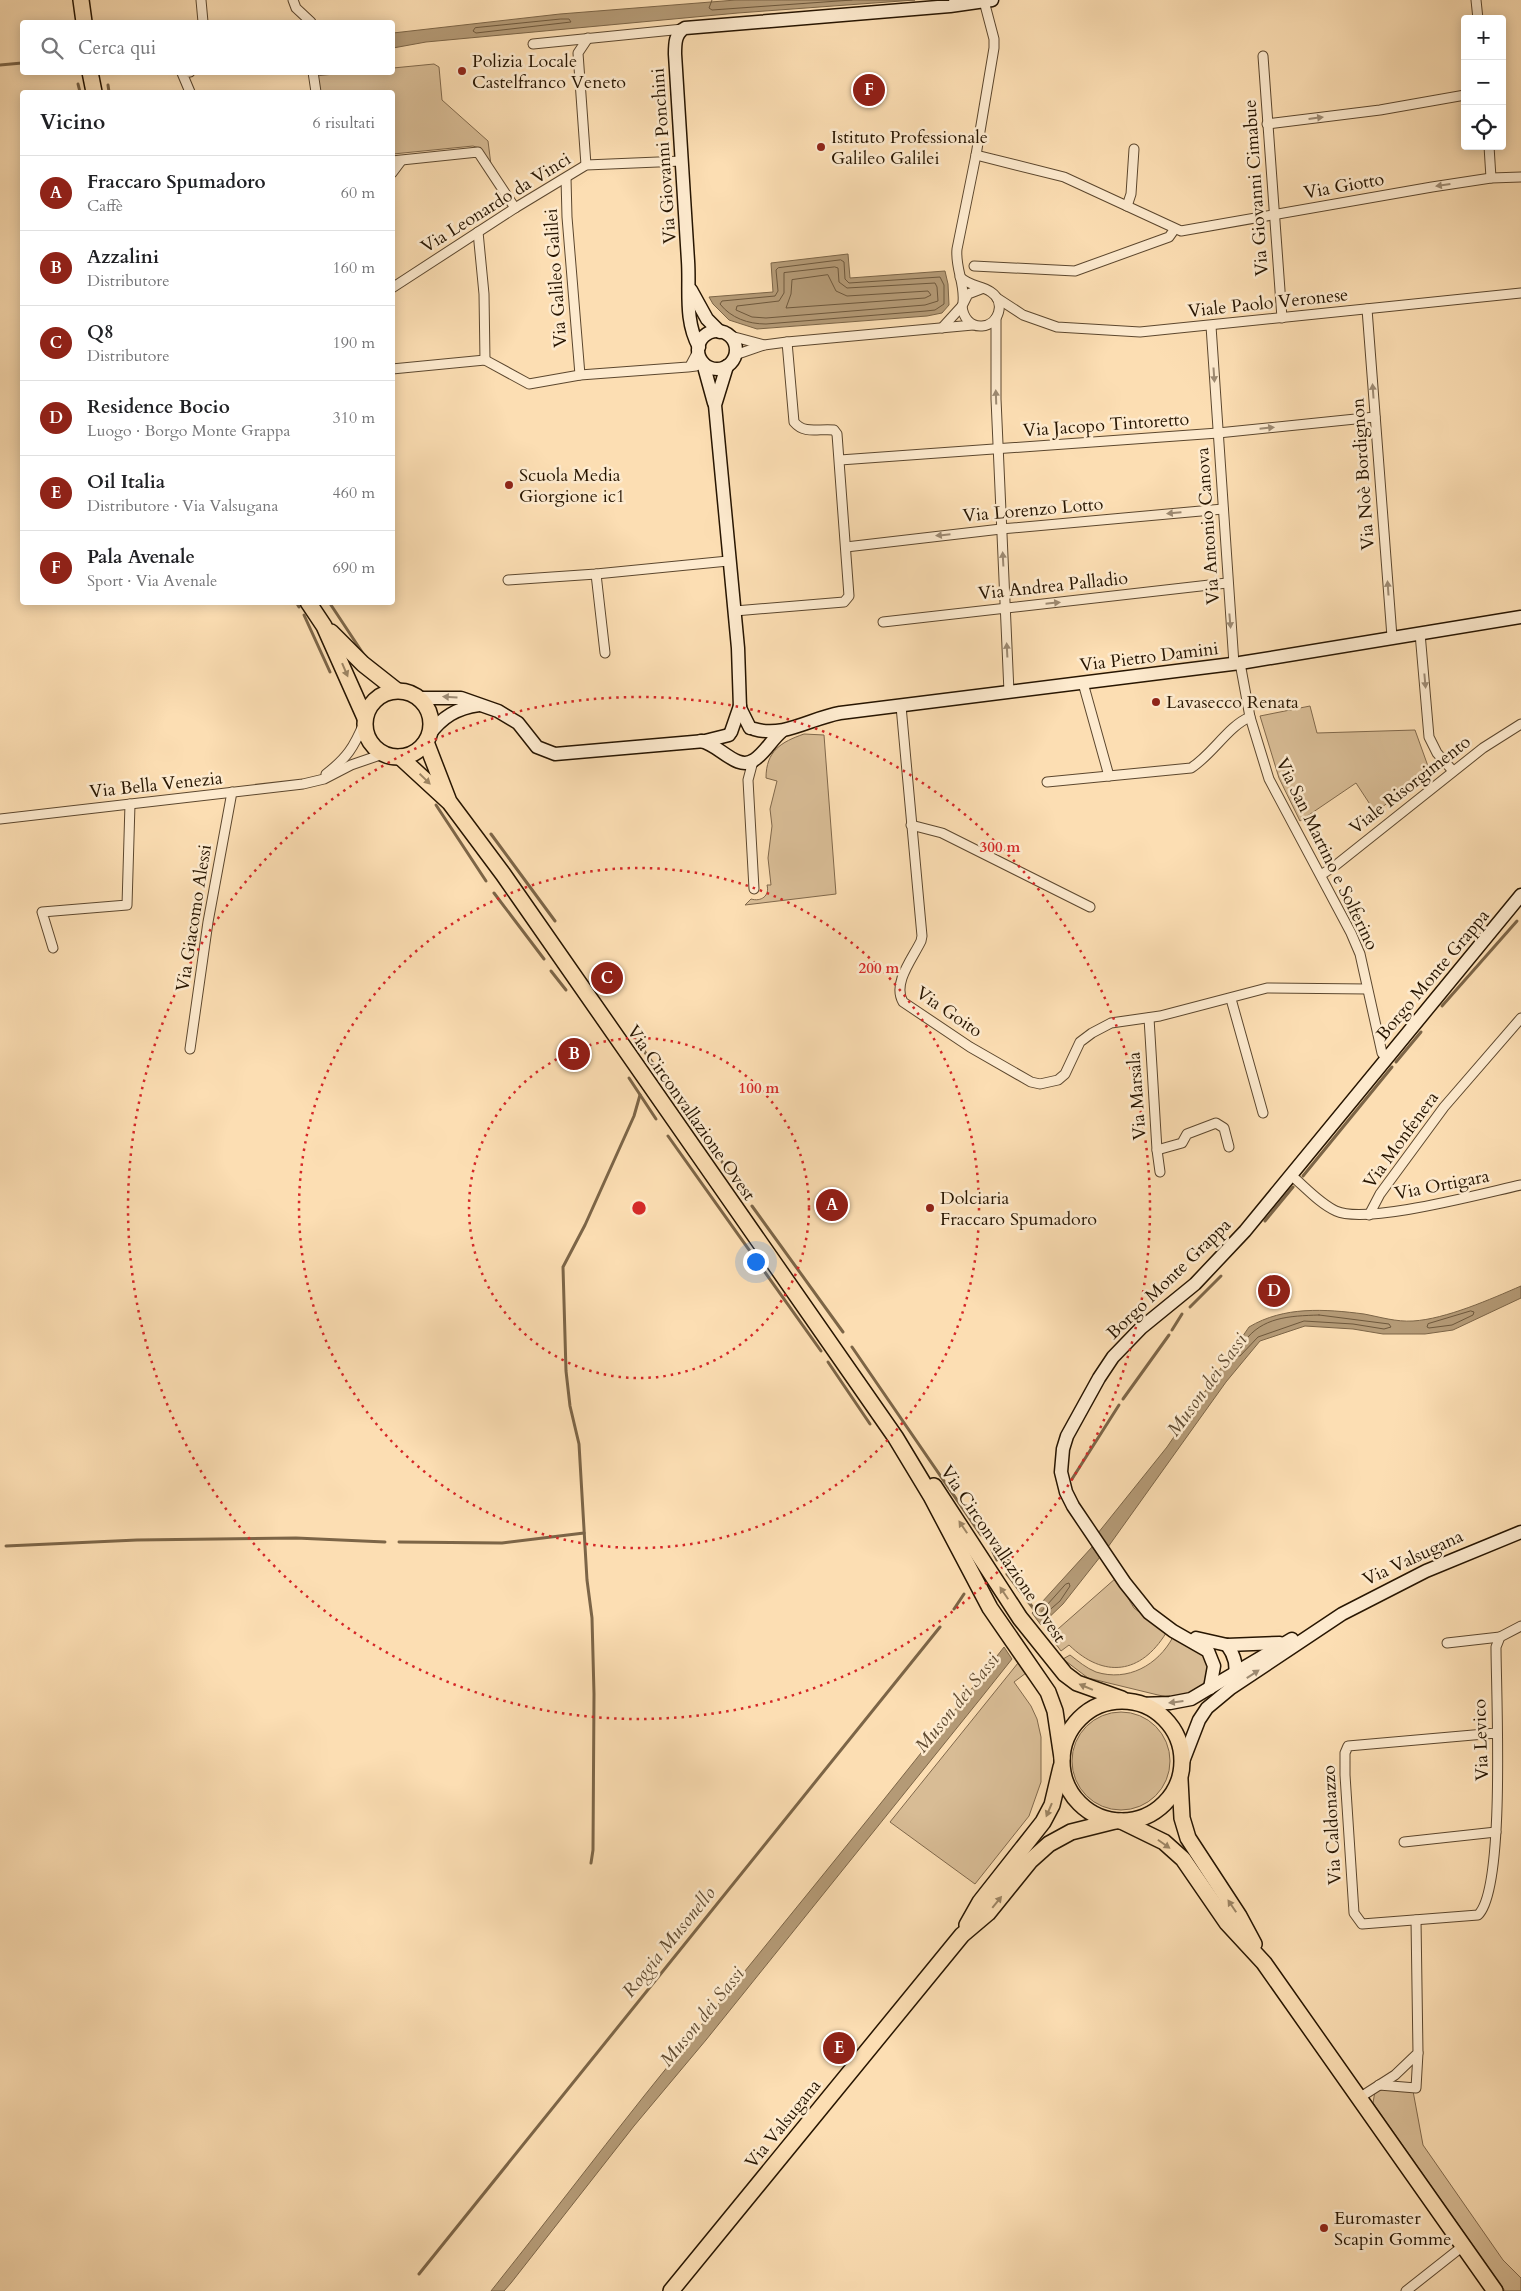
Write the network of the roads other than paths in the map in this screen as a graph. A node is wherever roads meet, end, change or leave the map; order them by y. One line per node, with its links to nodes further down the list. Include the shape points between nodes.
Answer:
1 (81, 0): 7 (main road)
2 (201, 0): 8 (street)
3 (293, 0): 9 (street, via 296,8)
4 (1476, 0): 6 (street)
5 (988, 1): 10 (street); 24 (street, via 994,48)
6 (1478, 15)
7 (84, 20)
8 (203, 20)
9 (309, 20)
10 (684, 29): 11 (street); 26 (street, Via Giovanni Ponchini, via 675,44)
11 (588, 38): 12 (street); 27 (street, via 578,53)
12 (533, 44)
13 (1263, 56): 21 (street, Via Giovanni Cimabue)
14 (90, 75): 17 (main road)
15 (183, 75): 18 (street)
16 (313, 75): 19 (street)
17 (94, 90)
18 (189, 90)
19 (316, 90)
20 (1461, 95): 21 (street, one-way to 20, via 1380,110)
21 (1268, 124): 33 (street, Via Giovanni Cimabue)
22 (1134, 149): 31 (street, via 1131,194)
23 (1489, 150): 30 (street)
24 (976, 155): 31 (street, via 1064,177); 37 (street, via 957,249 956,265)
25 (397, 161): 32 (street, via 478,152)
26 (682, 161): 27 (street, Via Leonardo da Vinci); 39 (street, Via Giovanni Ponchini)
27 (586, 166): 29 (street, Via Leonardo da Vinci)
28 (1521, 177): 30 (street, Via Giotto)
29 (566, 178): 32 (street, Via Leonardo da Vinci); 59 (street, Via Galileo Galilei)
30 (1491, 178): 33 (street, Via Giotto, one-way to 33)
31 (1127, 206): 34 (street)
32 (515, 208): 35 (street, Via Leonardo da Vinci)
33 (1276, 215): 34 (street, Via Giotto, via 1185,231); 47 (street, Via Giovanni Cimabue)
34 (1174, 230): 36 (street, Via Giotto, via 1169,237 1075,271)
35 (478, 232): 38 (street, Via Leonardo da Vinci); 56 (street, via 484,294)
36 (974, 266)
37 (960, 277): 40 (street); 43 (street)
38 (395, 286)
39 (689, 286): 51 (street, via 707,318); 55 (street, Via Giovanni Ponchini, via 691,329)
40 (981, 289): 42 (street, via 990,291); 43 (street, via 972,291)
41 (1521, 293): 44 (street, Viale Paolo Veronese)
42 (997, 298): 45 (street); 46 (street, via 1000,307)
43 (963, 304): 48 (street, via 964,316); 50 (street)
44 (1367, 309): 47 (street, Viale Paolo Veronese); 61 (street, Via Noè Bordignon, one-way to 44)
45 (1021, 314): 46 (street); 49 (street, Viale Paolo Veronese, via 1071,329 1140,332)
46 (997, 317): 48 (street, via 987,325); 63 (street, one-way to 46)
47 (1282, 318): 49 (street, Viale Paolo Veronese)
48 (974, 325): 50 (street)
49 (1211, 326): 62 (street, Via Antonio Canova, one-way to 62)
50 (942, 328): 52 (street)
51 (724, 333): 53 (street); 54 (street, via 734,341); 55 (street, via 704,337)
52 (787, 342): 53 (street); 64 (street, via 794,422 799,428 808,430 834,430)
53 (764, 345): 54 (street)
54 (736, 355): 57 (street)
55 (698, 358): 57 (street, via 717,369); 59 (street); 60 (street, Via Giovanni Ponchini)
56 (485, 360): 58 (street); 59 (street, via 529,384)
57 (727, 366): 60 (street)
58 (395, 370)
59 (580, 376)
60 (715, 405): 68 (street)
61 (1375, 417): 62 (street, Via Jacopo Tintoretto, one-way to 61); 79 (street, Via Noè Bordignon, one-way to 61)
62 (1218, 433): 63 (street, Via Jacopo Tintoretto); 65 (street, Via Antonio Canova)
63 (998, 450): 64 (street, Via Jacopo Tintoretto); 66 (street)
64 (840, 460): 67 (street)
65 (1223, 509): 66 (street, Via Lorenzo Lotto, one-way to 66); 71 (street, Via Antonio Canova)
66 (1001, 529): 67 (street, Via Lorenzo Lotto, one-way to 67); 73 (street, one-way to 66)
67 (846, 547): 74 (street, via 849,596 844,602)
68 (728, 561): 69 (street); 74 (street)
69 (596, 574): 70 (street); 80 (street)
70 (508, 580)
71 (1227, 584): 73 (street, Via Andrea Palladio, one-way to 71); 81 (street, Via Antonio Canova, one-way to 81)
72 (310, 605): 77 (main road)
73 (1005, 608): 76 (street, Via Andrea Palladio); 84 (street, one-way to 73)
74 (735, 611): 87 (street)
75 (1521, 617): 78 (street, Via Pietro Damini)
76 (883, 622)
77 (324, 626): 83 (main road); 90 (main road, one-way to 90)
78 (1420, 633): 79 (street, Via Pietro Damini); 101 (street, one-way to 101, via 1429,737 1437,753)
79 (1392, 637): 81 (street, Via Pietro Damini)
80 (605, 654)
81 (1237, 664): 82 (street, Via Pietro Damini); 89 (street, Via San Martino e Solferino)
82 (1083, 683): 84 (street, Via Pietro Damini); 102 (street)
83 (396, 690): 85 (main road); 90 (main road, via 375,699)
84 (1009, 692): 88 (street, Via Pietro Damini)
85 (420, 698): 86 (street, one-way to 85, via 461,698); 95 (main road, Via Circonvallazione Ovest, via 431,719)
86 (478, 705): 95 (street, via 453,712 439,722); 96 (street, via 509,716 538,747 555,754)
87 (740, 706): 92 (street); 94 (street)
88 (901, 706): 93 (street, Via Pietro Damini, via 822,716); 110 (street, Via Goito)
89 (1250, 717): 102 (street, via 1239,722 1206,758 1191,768); 111 (street, Via San Martino e Solferino, via 1275,793)
90 (364, 721): 97 (main road, via 369,741); 104 (street, via 344,760)
91 (1521, 724): 101 (street, Viale Risorgimento)
92 (752, 729): 93 (street, via 768,733); 94 (street, via 741,727); 99 (street, via 762,740)
93 (782, 731): 99 (street)
94 (730, 734): 96 (street); 100 (street, via 726,744)
95 (428, 738): 98 (main road, via 419,750); 107 (main road, Via Circonvallazione Ovest)
96 (701, 741): 100 (street)
97 (383, 754): 98 (main road); 104 (street, Via Bella Venezia)
98 (400, 757): 107 (main road, Via Circonvallazione Ovest, one-way to 107)
99 (757, 757): 100 (street); 103 (street)
100 (735, 760): 103 (street)
101 (1453, 771): 111 (street, Viale Risorgimento)
102 (1109, 776): 105 (street)
103 (748, 780): 112 (street)
104 (316, 782): 106 (street, Via Bella Venezia)
105 (1046, 782)
106 (232, 792): 108 (street, Via Bella Venezia); 120 (street, Via Giacomo Alessi, via 208,922)
107 (450, 803): 129 (main road, Via Circonvallazione Ovest)
108 (130, 804): 109 (street, Via Bella Venezia); 115 (street, via 127,905 42,912)
109 (0, 818)
110 (911, 825): 114 (street, via 942,833); 118 (street, Via Goito, via 922,941 900,982 903,1002 970,1047 1040,1084 1058,1080 1065,1074 1080,1042 1103,1026)
111 (1321, 874): 116 (street, Via San Martino e Solferino, via 1357,947)
112 (754, 889)
113 (1521, 895): 121 (street, Borgo Monte Grappa)
114 (1090, 907)
115 (53, 948)
116 (1368, 989): 117 (street, via 1267,988); 121 (street, Via San Martino e Solferino, via 1382,1053)
117 (1231, 999): 118 (street); 122 (street)
118 (1149, 1018): 124 (street, Via Marsala)
119 (1521, 1018): 128 (street, Via Monfenera, via 1444,1107)
120 (190, 1049)
121 (1386, 1058): 126 (street, Borgo Monte Grappa)
122 (1263, 1113)
123 (1229, 1147): 124 (street, via 1224,1128 1216,1124 1187,1134 1182,1143)
124 (1157, 1150): 125 (street, Via Marsala)
125 (1160, 1172)
126 (1291, 1176): 128 (street, Via Monfenera, via 1335,1211); 133 (street, Borgo Monte Grappa, via 1209,1270 1125,1343 1079,1412 1063,1449 1061,1472 1066,1492 1090,1531 1149,1613)
127 (1521, 1185): 128 (street, Via Ortigara)
128 (1369, 1214)
129 (902, 1446): 140 (main road, Via Circonvallazione Ovest, one-way to 129, via 1077,1683 1065,1674 1020,1618 944,1499); 143 (main road, Via Circonvallazione Ovest, via 982,1593 1048,1692 1055,1712)
130 (1521, 1532): 131 (street, Via Valsugana, via 1426,1571)
131 (1324, 1625): 135 (street, Via Valsugana); 141 (street, Via Valsugana, one-way to 131, via 1222,1694)
132 (1521, 1626): 134 (street)
133 (1184, 1635): 137 (street); 139 (street, via 1206,1648 1211,1656 1214,1666)
134 (1500, 1637): 136 (street); 142 (street, Via Levico, via 1496,1647)
135 (1286, 1642): 137 (street); 138 (street, Via Valsugana)
136 (1447, 1643)
137 (1227, 1645): 138 (street, via 1235,1660)
138 (1236, 1672): 139 (street, Via Valsugana); 141 (street, via 1234,1680 1214,1694)
139 (1210, 1688): 140 (street, Via Valsugana, one-way to 140, via 1184,1702)
140 (1136, 1703): 143 (main road, via 1107,1703 1085,1714 1069,1734); 144 (main road, Via Circonvallazione Ovest, via 1153,1710 1169,1724 1179,1742)
141 (1205, 1711): 144 (street, Via Valsugana)
142 (1496, 1733): 146 (street, Via Levico, via 1499,1789); 149 (street, Via Caldonazzo, via 1355,1744 1348,1746 1345,1753 1354,1913 1362,1924)
143 (1062, 1760): 145 (main road, Via Circonvallazione Ovest, via 1067,1784 1078,1802 1095,1814); 150 (main road, Via Valsugana, one-way to 150, via 1052,1805 1043,1822 980,1902)
144 (1181, 1771): 145 (main road, via 1173,1792 1164,1804 1151,1814); 151 (main road, Via Circonvallazione Ovest, one-way to 144, via 1239,1916 1188,1838 1182,1818)
145 (1118, 1821): 150 (main road, Via Valsugana, one-way to 145, via 988,1913 1030,1861 1049,1844 1071,1832); 151 (main road, Via Circonvallazione Ovest, one-way to 151, via 1164,1842 1183,1859 1227,1922)
146 (1496, 1832): 147 (street); 148 (street, Via Levico)
147 (1404, 1842)
148 (1485, 1909): 149 (street, Via Caldonazzo, via 1478,1915)
149 (1416, 1920): 152 (street)
150 (962, 1935): 156 (main road, Via Valsugana)
151 (1264, 1964): 154 (main road, Via Circonvallazione Ovest)
152 (1418, 2053): 153 (street, via 1395,2075); 153 (street, via 1416,2088)
153 (1378, 2085): 154 (street)
154 (1359, 2098): 155 (main road, Via Circonvallazione Ovest)
155 (1463, 2246): 157 (street); 158 (main road, Via Circonvallazione Ovest)
156 (670, 2291)
157 (1406, 2291)
158 (1495, 2291)

